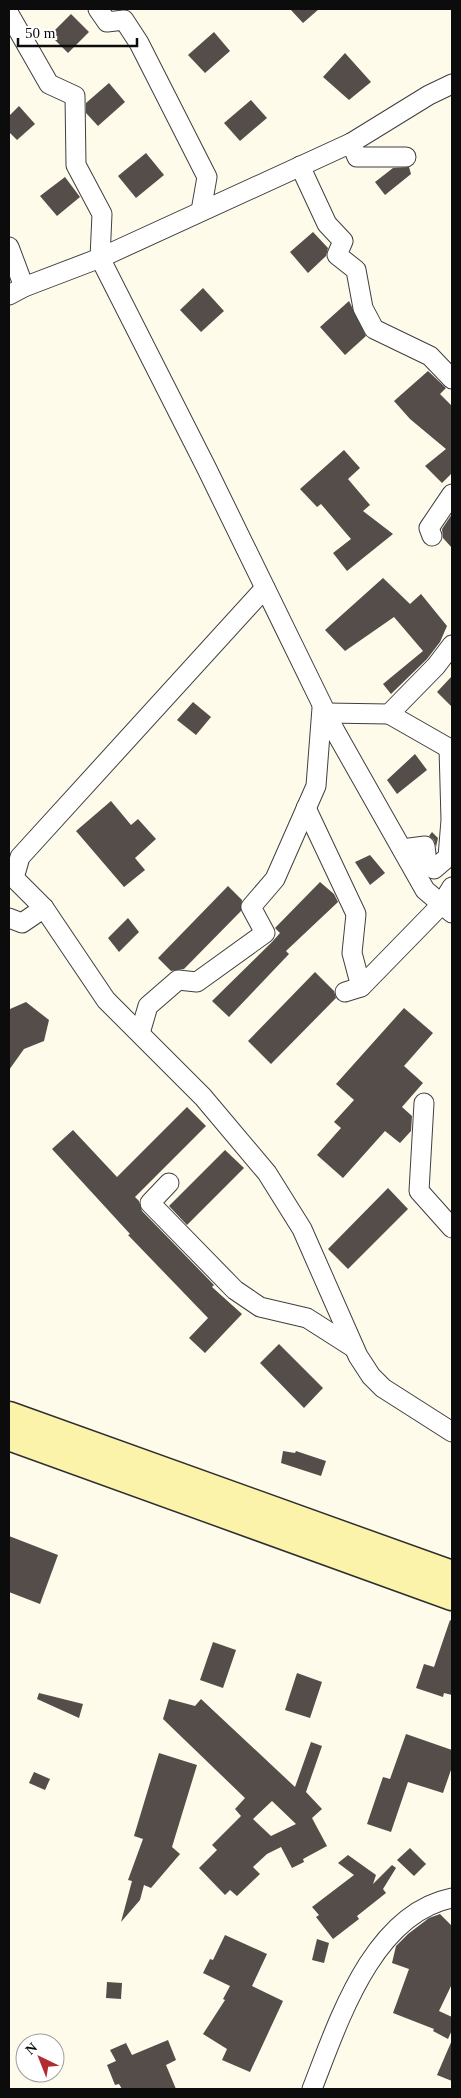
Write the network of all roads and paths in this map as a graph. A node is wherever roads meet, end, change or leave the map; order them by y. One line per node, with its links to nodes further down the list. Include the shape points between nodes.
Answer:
1 (98, 9): 7 (street, via 107,22 124,20 169,101 207,177)
2 (11, 12): 9 (street, via 48,84 75,96 76,165 102,214)
3 (452, 84): 4 (street)
4 (351, 142): 5 (street, via 357,157); 6 (street)
5 (406, 157)
6 (300, 166): 7 (street); 11 (street, via 327,224 343,241 337,255 356,270 363,308 374,329 430,356)
7 (201, 211): 9 (street)
8 (9, 247): 10 (street)
9 (100, 258): 10 (street); 14 (street)
10 (16, 291)
11 (452, 379)
12 (452, 494): 13 (street, via 429,528)
13 (432, 536)
14 (265, 588): 16 (street); 22 (street, via 20,857 14,878)
15 (452, 644): 17 (street, via 436,666)
16 (324, 710): 17 (street); 19 (street, via 316,786); 20 (street)
17 (389, 714): 18 (street)
18 (451, 749): 20 (street, via 448,857 434,869 427,863 425,846)
19 (306, 808): 23 (street, via 356,914 353,990); 25 (street, via 275,879 251,907 265,933 197,982 178,980 148,1006)
20 (402, 849): 23 (street, via 426,890)
21 (452, 887): 23 (street)
22 (44, 908): 24 (street, via 22,922); 25 (street, via 106,1000)
23 (449, 909)
24 (9, 918)
25 (140, 1033): 29 (street, via 203,1097 267,1172 302,1229)
26 (424, 1103): 28 (street, via 420,1191)
27 (169, 1183): 29 (street, via 150,1203 235,1290 260,1307 307,1318)
28 (452, 1228)
29 (354, 1348): 31 (street, via 371,1376 383,1388)
30 (9, 1415): 33 (main road)
31 (452, 1432)
32 (9, 1437): 34 (main road)
33 (452, 1574)
34 (452, 1597)
35 (452, 1898): 36 (street, via 400,1924 371,1959 347,2001)
36 (312, 2089)

